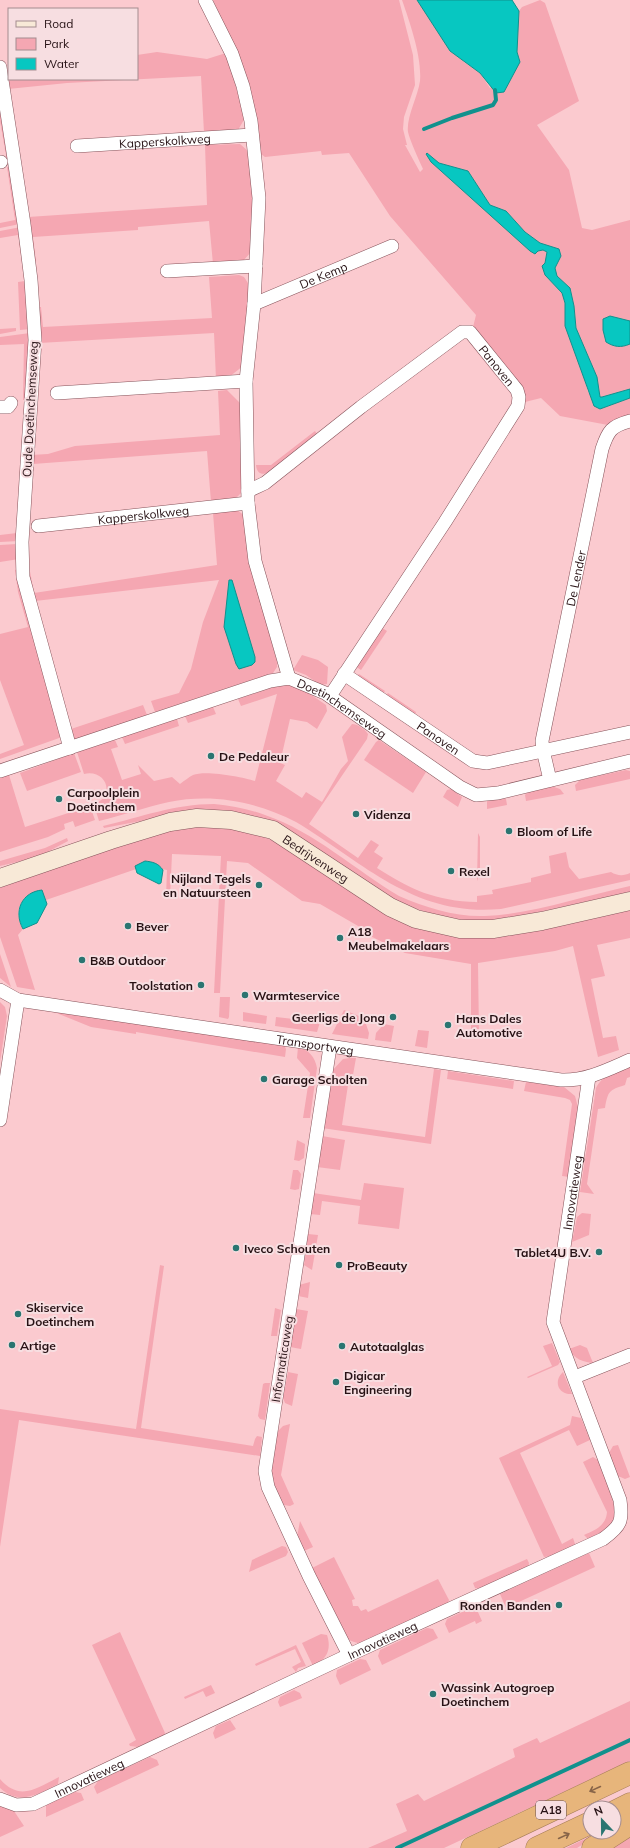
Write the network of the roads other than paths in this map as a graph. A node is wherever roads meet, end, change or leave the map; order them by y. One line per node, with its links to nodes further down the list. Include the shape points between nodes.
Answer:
1 (205, 0): 3 (street, via 232,54 243,86)
2 (0, 67): 18 (street, Oude Doetinchemseweg, via 24,224 34,335 22,542 23,577)
3 (252, 135): 4 (street, Kapperskolkweg); 6 (street, via 259,198)
4 (77, 146)
5 (392, 246): 8 (street, De Kemp)
6 (256, 266): 7 (street); 8 (street)
7 (167, 271)
8 (254, 304): 9 (street)
9 (246, 381): 10 (street); 12 (street)
10 (57, 393)
11 (630, 421): 19 (street, De Lender, via 613,427 602,449 542,741)
12 (248, 497): 13 (street, Kapperskolkweg); 14 (street, Panoven, via 256,488 271,479 361,407 462,332 470,332 517,390 518,406); 15 (street, via 255,561)
13 (38, 526)
14 (344, 674): 16 (street, Panoven); 19 (street, Panoven, via 473,761 487,763)
15 (289, 678): 16 (street, Doetinchemseweg, via 310,685); 18 (street, Doetinchemseweg, via 270,681)
16 (330, 696): 22 (street, Doetinchemseweg, via 460,787 476,795 498,793)
17 (630, 732): 19 (street)
18 (70, 748): 21 (street, Doetinchemseweg)
19 (543, 750): 22 (street, De Lender)
20 (630, 762): 22 (street, Doetinchemseweg)
21 (0, 771)
22 (550, 780)
23 (0, 878): 24 (main road, Bedrijvenweg, via 170,822 197,818 231,820 273,830 390,907 416,919 460,929 493,930 542,922)
24 (630, 901)
25 (0, 990): 26 (street, Transportweg)
26 (18, 1000): 27 (street, Transportweg); 30 (street)
27 (330, 1048): 29 (street, Transportweg, via 561,1080 574,1081); 33 (street, Informaticaweg, via 265,1471 268,1487)
28 (630, 1060): 29 (street, Transportweg)
29 (590, 1077): 32 (street, Innovatieweg, via 553,1322)
30 (0, 1120)
31 (630, 1355): 32 (street)
32 (575, 1377): 33 (street, Innovatieweg, via 620,1500 623,1515 615,1530 603,1538)
33 (349, 1655): 35 (street, Innovatieweg, via 33,1804 16,1805)
34 (630, 1773): 38 (highway, A18, one-way to 38)
35 (0, 1799)
36 (630, 1824): 40 (highway)
37 (582, 1827): 39 (highway, A18, one-way to 37)
38 (472, 1848)
39 (537, 1848)
40 (593, 1848)

